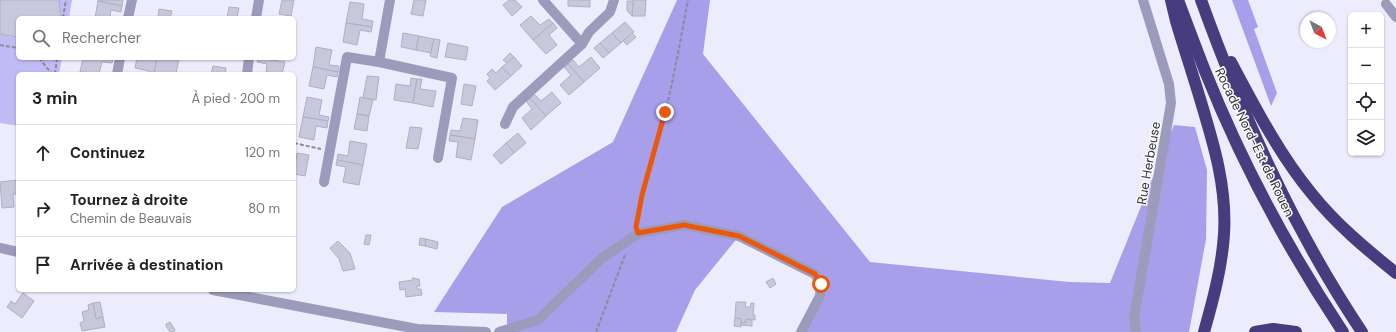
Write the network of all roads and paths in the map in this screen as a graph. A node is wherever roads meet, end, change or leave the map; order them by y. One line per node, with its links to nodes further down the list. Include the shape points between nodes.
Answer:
1 (66, 0): 13 (path)
2 (132, 0): 14 (street)
3 (259, 0): 15 (street)
4 (390, 0): 25 (street)
5 (543, 0): 18 (street)
6 (614, 0): 18 (street, via 610,12 589,32)
7 (688, 0): 35 (path, via 665,112 642,195 636,227)
8 (1143, 0): 45 (street, Rue Herbeuse, via 1169,84 1171,103 1134,318)
9 (1171, 0): 46 (highway, via 1214,145 1222,181 1222,256)
10 (1178, 0): 49 (highway, Rocade Nord-Est de Rouen, via 1205,72 1253,178 1292,249)
11 (1201, 0): 17 (highway, Rocade Nord-Est de Rouen)
12 (1386, 4): 16 (street)
13 (63, 16)
14 (128, 16)
15 (256, 16)
16 (1396, 17)
17 (1209, 23): 39 (highway, via 1267,128 1299,177 1352,236); 50 (highway, Rocade Nord-Est de Rouen, via 1236,94 1280,191 1323,270)
18 (582, 44): 30 (street, via 513,107)
19 (0, 45): 20 (path)
20 (16, 48)
21 (41, 60): 26 (path)
22 (58, 60): 27 (path)
23 (120, 60): 28 (street)
24 (249, 60): 29 (street)
25 (378, 62): 32 (street, via 347,57); 33 (street, via 452,78)
26 (52, 72)
27 (54, 72)
28 (117, 72)
29 (247, 72)
30 (505, 124)
31 (296, 143): 32 (path)
32 (330, 150): 34 (street)
33 (438, 158)
34 (324, 182)
35 (638, 233): 42 (street, via 602,258 538,320); 44 (street, via 684,225 739,236 815,274 821,284 820,296)
36 (0, 248): 37 (street)
37 (16, 252)
38 (627, 252): 43 (path)
39 (1396, 273)
40 (223, 292): 41 (street, via 417,329)
41 (486, 332)
42 (499, 332)
43 (596, 332)
44 (801, 332)
45 (1136, 332)
46 (1204, 332)
47 (1255, 332): 48 (highway, via 1273,329)
48 (1296, 332)
49 (1343, 332)
50 (1362, 332)

